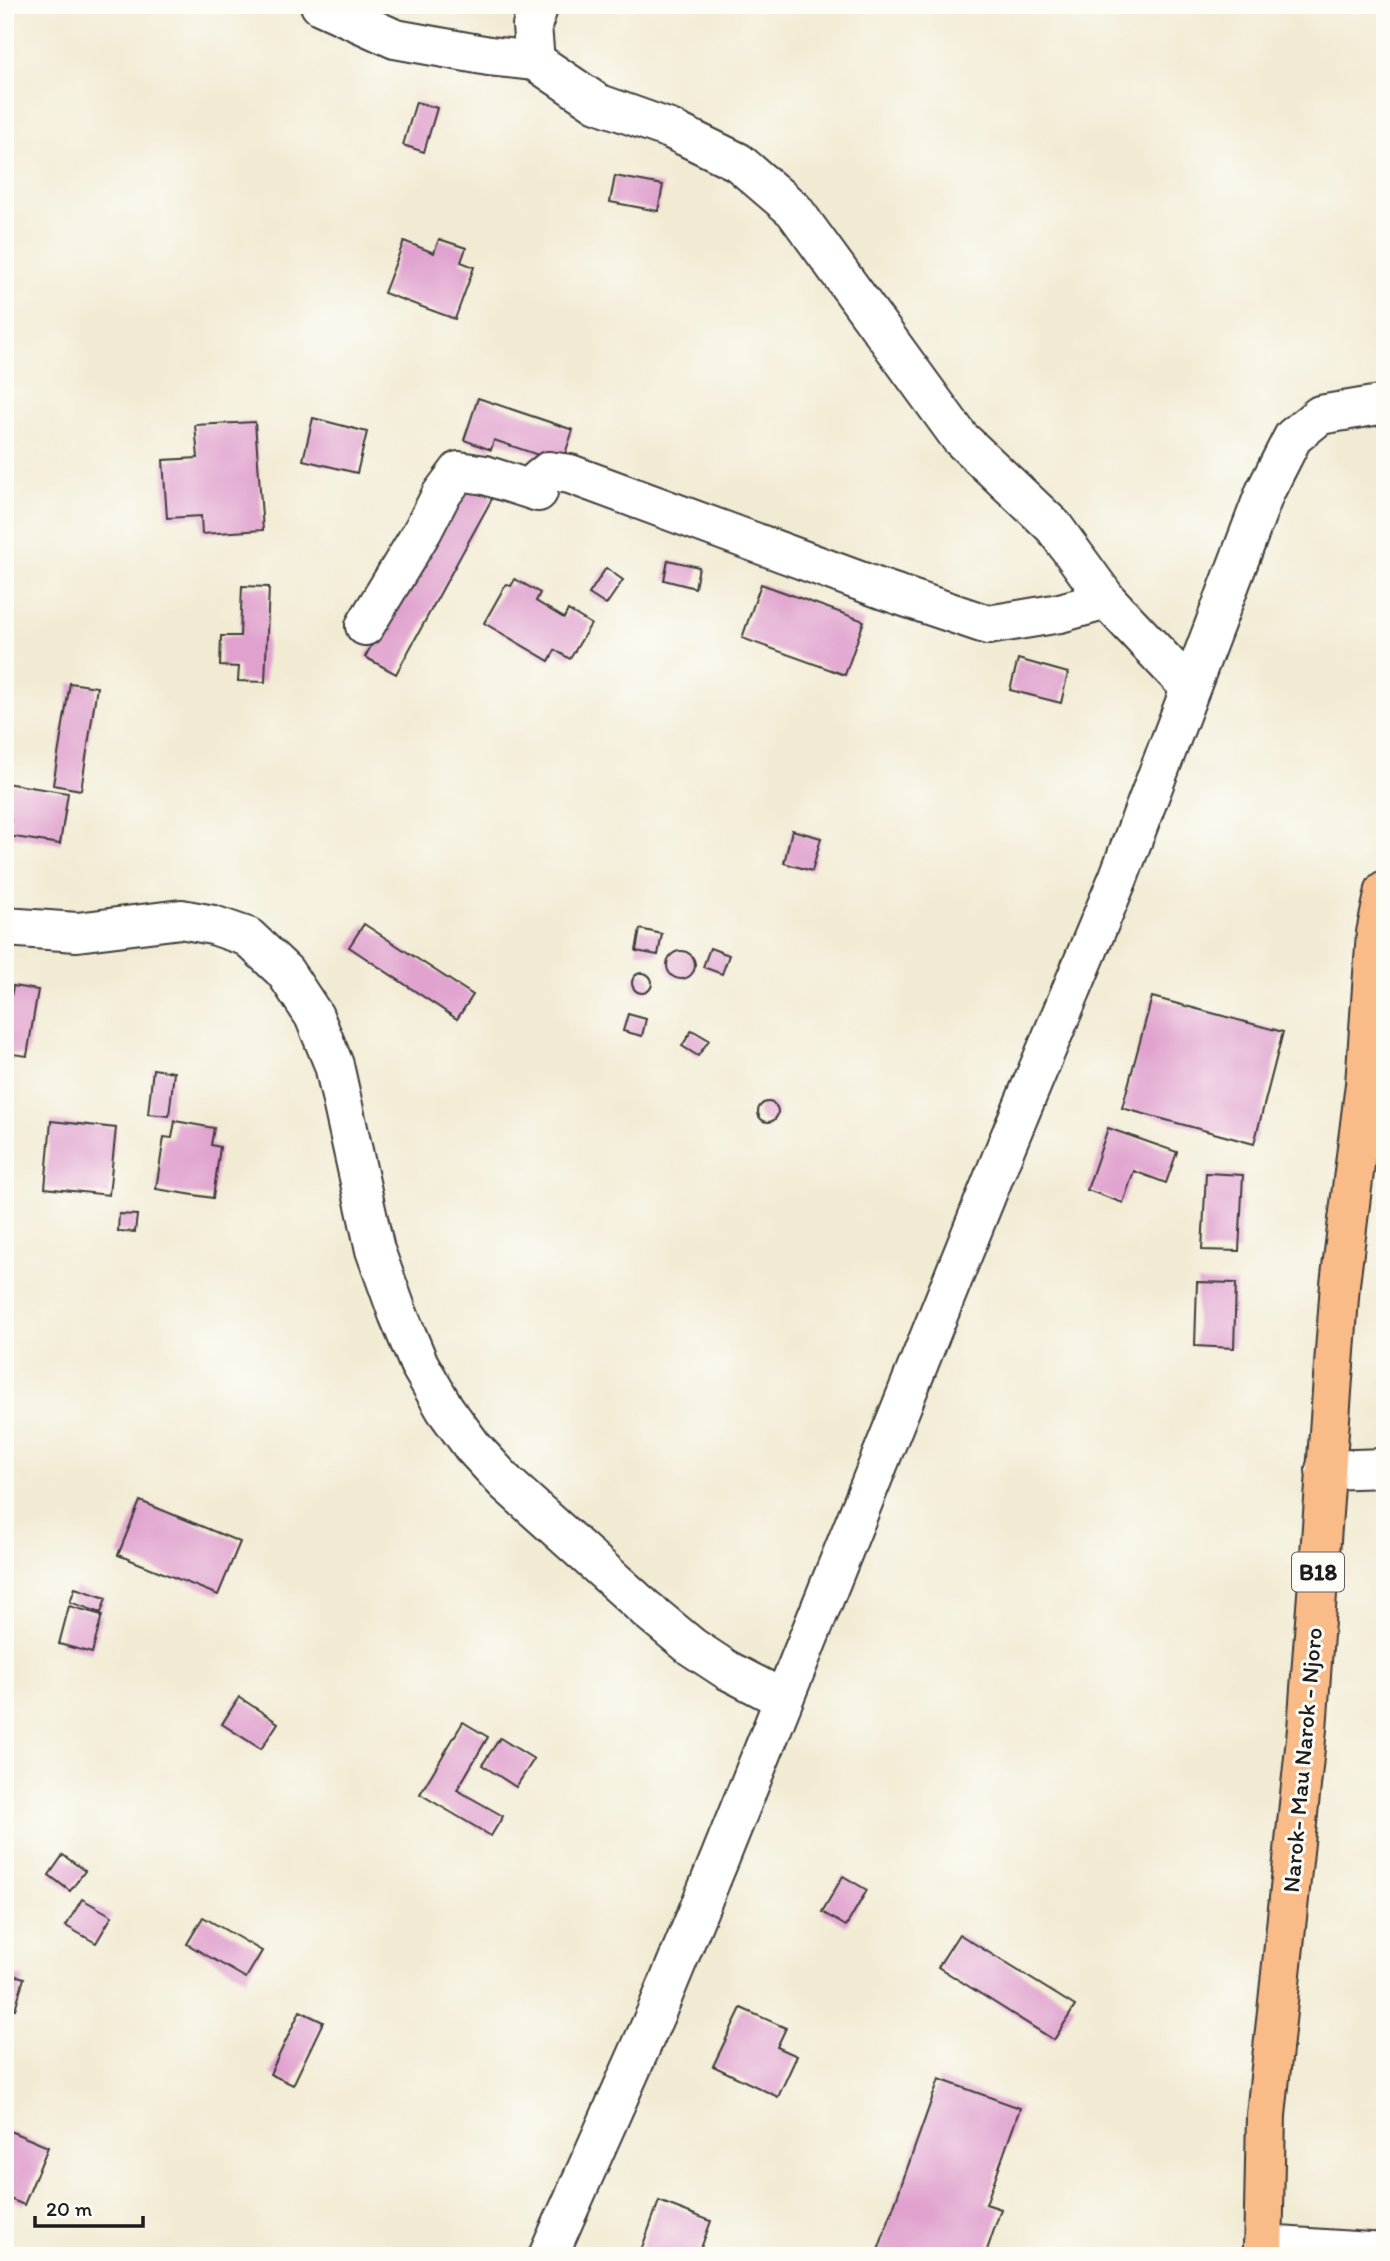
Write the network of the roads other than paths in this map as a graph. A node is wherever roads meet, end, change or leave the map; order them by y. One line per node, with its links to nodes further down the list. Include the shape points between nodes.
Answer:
1 (320, 5): 3 (street, via 395,39)
2 (539, 5): 3 (street, via 532,26)
3 (535, 61): 5 (street, via 597,103 670,129 738,162 794,209 960,438 1054,527)
4 (1385, 404): 7 (street, via 1320,415 1293,437 1265,492)
5 (1107, 600): 6 (street, via 988,625 569,474 549,471 539,479 538,492 458,471); 7 (street)
6 (365, 626)
7 (1190, 688): 13 (street, via 1119,876)
8 (1385, 890): 10 (highway, Narok- Mau Narok - Njoro / B18, via 1376,933)
9 (5, 927): 13 (street, via 77,932 181,919 247,937 285,972 314,1016 334,1065 375,1250 419,1364 445,1409 506,1483 646,1609 727,1670)
10 (1378, 991): 12 (highway, Narok- Mau Narok - Njoro / B18, via 1340,1284)
11 (1385, 1468): 12 (street)
12 (1325, 1470): 14 (highway, Narok- Mau Narok - Njoro / B18, via 1307,1729 1266,2115)
13 (783, 1699): 16 (street, via 666,1987)
14 (1263, 2250): 15 (street)
15 (1385, 2253)
16 (548, 2256)

